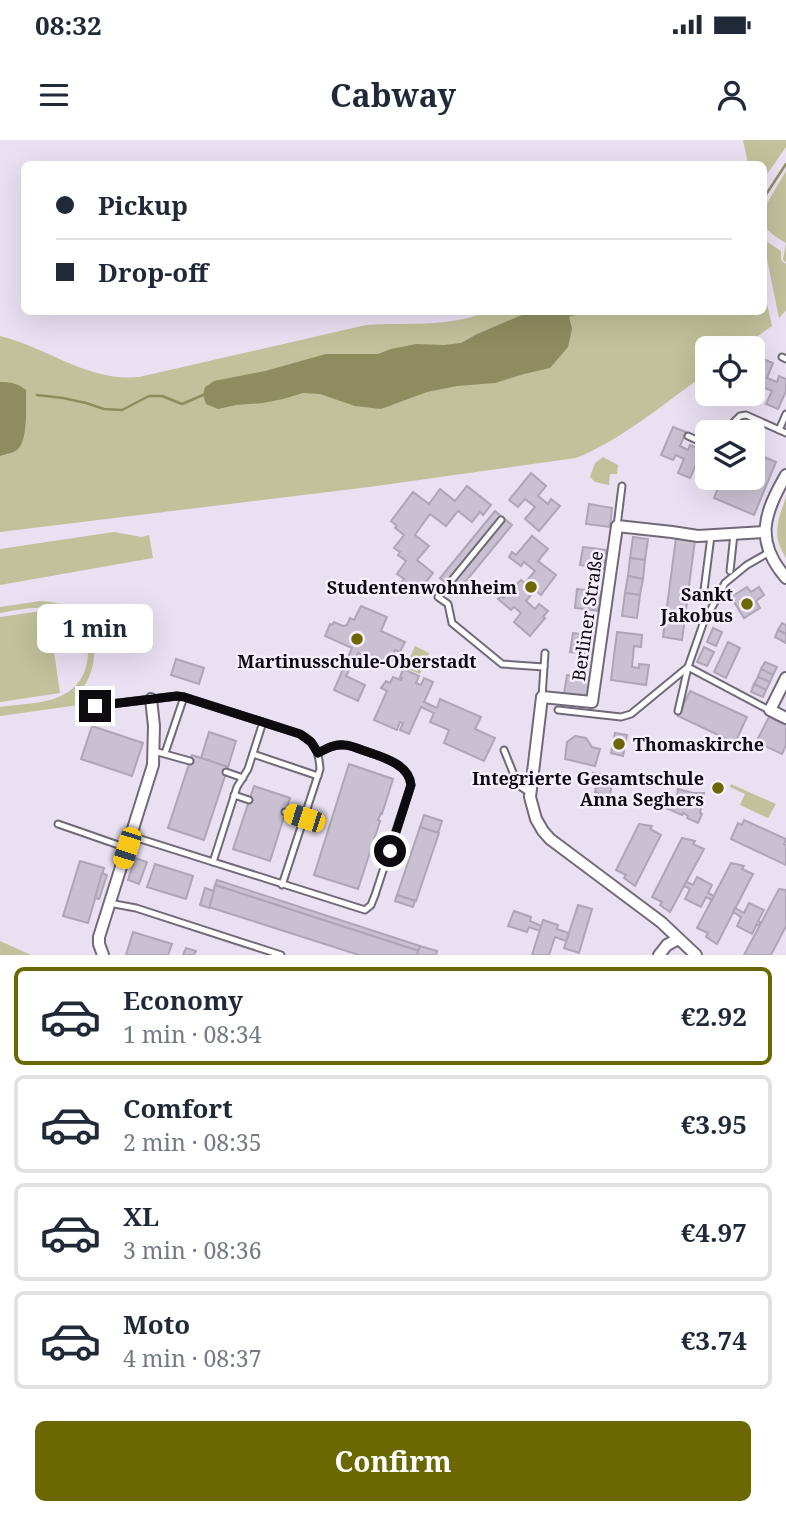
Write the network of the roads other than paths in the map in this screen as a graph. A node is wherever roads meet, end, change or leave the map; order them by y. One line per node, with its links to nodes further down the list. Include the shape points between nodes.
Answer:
1 (786, 414): 5 (lane)
2 (736, 420): 3 (lane, via 746,415)
3 (757, 420)
4 (765, 424): 5 (lane)
5 (779, 430): 6 (lane)
6 (786, 433)
7 (688, 436): 8 (lane)
8 (695, 439)
9 (786, 475): 13 (street)
10 (622, 486): 12 (lane, Berliner Straße)
11 (501, 520): 21 (lane, via 438,597 448,604 452,623 502,664)
12 (617, 526): 15 (street); 25 (street, Berliner Straße, via 592,702)
13 (765, 532): 14 (street); 16 (street)
14 (734, 534): 15 (street); 17 (lane)
15 (711, 536): 19 (lane)
16 (768, 553): 18 (street); 22 (lane, via 725,583 703,624)
17 (730, 571)
18 (786, 578)
19 (704, 598)
20 (545, 653): 21 (lane)
21 (544, 667): 25 (lane)
22 (688, 667): 29 (lane, via 626,716); 30 (lane); 31 (lane)
23 (786, 678): 27 (street)
24 (184, 697): 26 (lane); 33 (lane); 35 (lane)
25 (542, 697): 42 (street)
26 (150, 699): 28 (lane); 35 (street)
27 (781, 699): 30 (street)
28 (84, 707)
29 (558, 710)
30 (770, 710): 32 (street)
31 (678, 711)
32 (786, 718)
33 (263, 722): 36 (lane, via 305,737); 37 (lane)
34 (504, 750): 42 (lane, via 518,785)
35 (160, 752): 38 (lane); 48 (street)
36 (318, 753): 40 (lane); 51 (lane, via 344,745 388,759 405,771 411,785 368,908 360,910)
37 (253, 754): 40 (lane); 41 (lane)
38 (190, 761)
39 (226, 772): 41 (lane)
40 (318, 776): 46 (lane)
41 (243, 778): 43 (lane)
42 (530, 793): 53 (street, via 536,819 550,839)
43 (234, 796): 44 (lane); 50 (lane)
44 (249, 800)
45 (285, 812): 46 (lane)
46 (304, 818): 51 (lane)
47 (58, 824): 49 (lane)
48 (131, 836): 49 (street); 50 (lane)
49 (127, 848): 52 (street)
50 (213, 862): 51 (lane)
51 (282, 884)
52 (109, 903): 54 (street, via 99,937); 55 (lane)
53 (678, 939): 56 (street); 57 (street)
54 (103, 955)
55 (281, 955)
56 (659, 955)
57 (696, 955)

